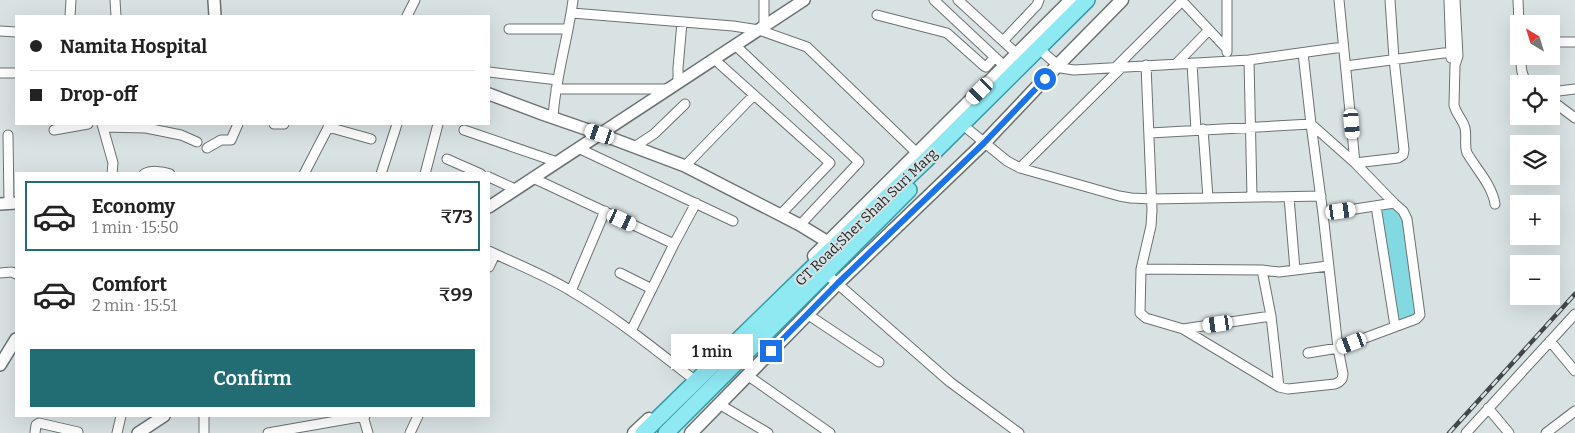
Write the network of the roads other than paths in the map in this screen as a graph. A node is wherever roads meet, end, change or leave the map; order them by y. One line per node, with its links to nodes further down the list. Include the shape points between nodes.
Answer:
1 (71, 0): 25 (street)
2 (115, 0): 26 (street)
3 (214, 0): 27 (street)
4 (415, 0): 28 (street)
5 (574, 0): 23 (street)
6 (761, 0): 33 (street)
7 (804, 0): 22 (street)
8 (934, 0): 34 (street)
9 (958, 0): 39 (street)
10 (1039, 0): 39 (street)
11 (1071, 0): 47 (main road)
12 (1087, 0): 57 (main road, GT Road;Sher Shah Suri Marg)
13 (1099, 0): 48 (main road, GT Road;Sher Shah Suri Marg)
14 (1122, 0): 58 (main road)
15 (1182, 0): 35 (street); 60 (street)
16 (1227, 0): 44 (street)
17 (1339, 0): 43 (street)
18 (1390, 0): 50 (street)
19 (1449, 0): 45 (street)
20 (1455, 0): 56 (street, via 1458,56)
21 (1518, 0): 29 (street)
22 (791, 4): 33 (street)
23 (572, 13): 30 (street); 32 (street)
24 (877, 14): 38 (street)
25 (70, 15)
26 (116, 15)
27 (215, 15)
28 (408, 15)
29 (1519, 15)
30 (682, 22): 33 (street); 65 (street)
31 (509, 29): 32 (street)
32 (568, 29): 64 (street)
33 (761, 29): 42 (street); 95 (street, via 807,47)
34 (964, 29): 38 (street); 57 (street)
35 (1209, 30): 44 (street); 54 (street)
36 (0, 31): 37 (street)
37 (15, 32)
38 (955, 38): 57 (street, via 984,66)
39 (1003, 41): 47 (street)
40 (1560, 42): 41 (street)
41 (1575, 42)
42 (735, 45): 49 (street); 124 (street, via 859,162)
43 (1343, 47): 46 (street); 59 (street)
44 (1227, 49): 52 (street)
45 (1451, 52): 50 (street); 56 (street)
46 (1303, 53): 51 (street); 74 (street)
47 (1017, 54): 57 (main road)
48 (1045, 54): 58 (street); 84 (main road, GT Road;Sher Shah Suri Marg)
49 (714, 59): 65 (street); 69 (street)
50 (1394, 59): 59 (street); 98 (street, via 1403,155)
51 (1249, 60): 52 (street); 81 (street)
52 (1227, 62): 53 (street)
53 (1192, 63): 54 (street); 85 (street)
54 (1176, 64): 55 (street)
55 (1146, 65): 60 (street); 86 (street)
56 (1455, 65): 117 (street, via 1454,105 1464,126 1465,148 1489,187)
57 (1004, 66): 95 (main road, GT Road;Sher Shah Suri Marg)
58 (1057, 66): 60 (street, via 1066,70); 91 (main road)
59 (1346, 66): 98 (street)
60 (1120, 67): 100 (street)
61 (0, 72): 63 (street)
62 (490, 72): 64 (street)
63 (15, 73)
64 (557, 85): 65 (street); 72 (street)
65 (674, 86): 87 (street)
66 (1575, 89): 67 (street)
67 (1560, 91)
68 (490, 94): 72 (street)
69 (754, 95): 99 (street); 122 (street, via 830,163)
70 (685, 104): 92 (street, via 654,134)
71 (1560, 107): 73 (street)
72 (552, 118): 87 (street)
73 (1575, 118)
74 (1311, 124): 81 (street); 98 (street); 109 (street)
75 (82, 125): 82 (street)
76 (102, 125): 90 (street, via 146,128 181,135); 101 (street, via 113,163)
77 (238, 125): 93 (street, via 231,140 221,140)
78 (329, 125): 89 (street); 102 (street)
79 (397, 125): 103 (street)
80 (438, 125): 104 (street)
81 (1251, 127): 85 (street); 110 (street)
82 (54, 130)
83 (464, 130): 97 (street)
84 (969, 130): 91 (street); 126 (main road, GT Road;Sher Shah Suri Marg)
85 (1199, 130): 86 (street); 112 (street)
86 (1150, 132): 113 (street)
87 (600, 134): 92 (street); 94 (street)
88 (8, 135): 116 (street)
89 (371, 139)
90 (197, 142)
91 (984, 143): 100 (street); 136 (main road)
92 (634, 147): 99 (street)
93 (206, 148)
94 (578, 148): 97 (street); 114 (street)
95 (922, 158): 126 (main road, GT Road;Sher Shah Suri Marg)
96 (447, 159): 105 (street)
97 (556, 162): 107 (street)
98 (1355, 163): 115 (street)
99 (685, 166): 122 (street)
100 (1020, 168): 113 (street, via 1119,196)
101 (112, 172)
102 (305, 172)
103 (382, 172)
104 (426, 172)
105 (476, 172)
106 (490, 177): 108 (street)
107 (533, 178): 108 (street); 120 (street)
108 (515, 189): 118 (street)
109 (1321, 196): 111 (street); 121 (street)
110 (1252, 197): 111 (street); 112 (street)
111 (1289, 197): 132 (street)
112 (1208, 198): 113 (street)
113 (1152, 199): 130 (street, via 1151,226)
114 (696, 203): 123 (street); 125 (street)
115 (1394, 203): 119 (street); 142 (street, via 1404,211 1407,219 1420,312 1418,318)
116 (8, 204)
117 (1495, 204)
118 (490, 206)
119 (1376, 206): 121 (street); 142 (street)
120 (605, 211): 125 (street); 138 (street)
121 (1323, 214): 128 (street)
122 (780, 215): 124 (street)
123 (734, 221)
124 (800, 225): 126 (street)
125 (674, 244): 137 (street)
126 (836, 248): 129 (main road, GT Road;Sher Shah Suri Marg); 153 (main road)
127 (492, 253): 138 (street)
128 (1328, 266): 132 (street); 147 (street)
129 (820, 269): 136 (street); 153 (main road, GT Road;Sher Shah Suri Marg); 174 (main road, GT Road;Sher Shah Suri Marg)
130 (1142, 269): 131 (street); 143 (street, via 1142,316)
131 (1262, 270): 132 (street); 141 (street)
132 (1295, 270)
133 (0, 273): 134 (street)
134 (15, 274)
135 (620, 274): 137 (street)
136 (838, 283): 139 (main road); 178 (street, via 944,377)
137 (652, 289): 144 (street)
138 (571, 291): 144 (street)
139 (807, 314): 149 (street); 152 (main road)
140 (1575, 314): 145 (street)
141 (1271, 316): 143 (street); 154 (street)
142 (1395, 326): 147 (street)
143 (1183, 329): 154 (street)
144 (631, 331): 153 (street)
145 (1550, 341): 151 (street); 156 (street)
146 (15, 343): 150 (street)
147 (1338, 348): 148 (street); 154 (street, via 1343,374 1340,382 1288,389)
148 (1308, 354)
149 (879, 362)
150 (0, 364)
151 (1575, 371)
152 (747, 375): 155 (main road); 177 (street)
153 (695, 379): 172 (main road); 173 (main road, GT Road;Sher Shah Suri Marg)
154 (1279, 387)
155 (719, 404): 175 (main road); 176 (street)
156 (1488, 408): 179 (street); 180 (street)
157 (1575, 410): 181 (street)
158 (121, 417): 166 (street)
159 (204, 417): 168 (street)
160 (364, 417): 163 (street); 170 (street)
161 (418, 417): 171 (street)
162 (159, 418): 167 (street)
163 (321, 429): 169 (street)
164 (78, 432): 165 (street, via 39,423)
165 (35, 433)
166 (117, 433)
167 (138, 433)
168 (204, 433)
169 (271, 433)
170 (368, 433)
171 (410, 433)
172 (634, 433)
173 (643, 433)
174 (666, 433)
175 (691, 433)
176 (768, 433)
177 (830, 433)
178 (1018, 433)
179 (1466, 433)
180 (1509, 433)
181 (1546, 433)

